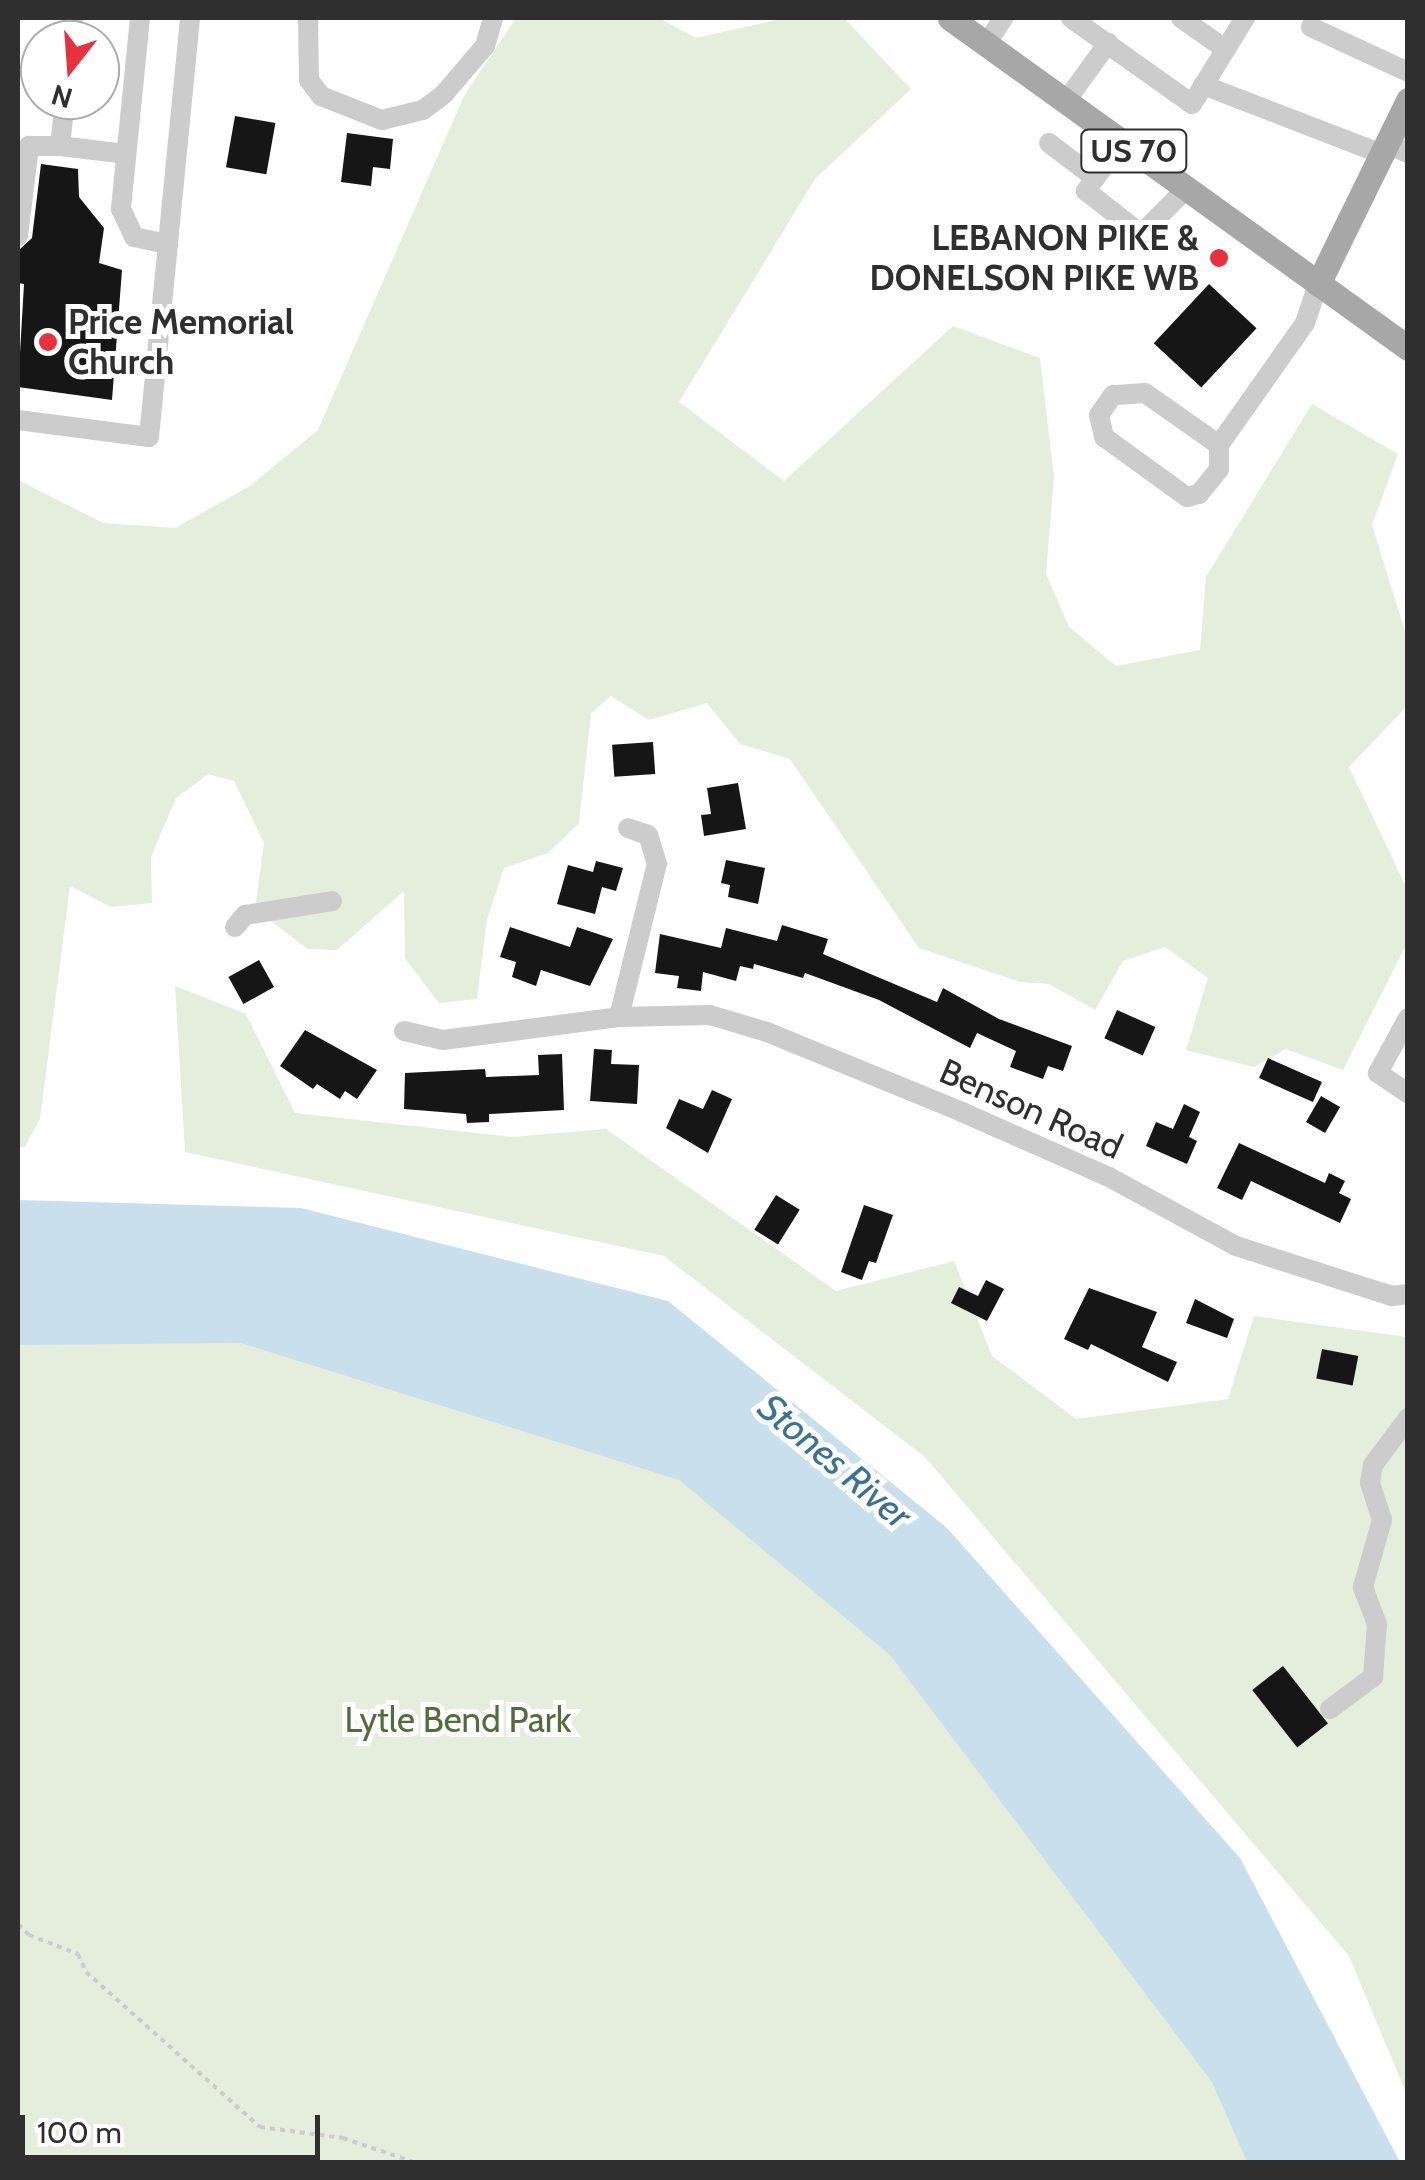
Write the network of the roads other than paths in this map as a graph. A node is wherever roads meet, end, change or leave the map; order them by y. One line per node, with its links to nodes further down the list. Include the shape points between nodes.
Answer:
1 (140, 18): 24 (street)
2 (190, 18): 28 (street)
3 (308, 18): 4 (street, via 309,80 321,96 382,120 424,110 444,94 485,46)
4 (493, 18)
5 (950, 18): 11 (main road, US 70)
6 (1003, 18): 11 (street)
7 (1071, 18): 12 (street)
8 (1182, 18): 13 (street)
9 (1245, 18): 13 (street)
10 (1311, 27): 14 (street)
11 (988, 43): 16 (main road, US 70)
12 (1108, 43): 15 (street, via 1192,104); 16 (street)
13 (1225, 49): 15 (street)
14 (1408, 72)
15 (1203, 85): 23 (street)
16 (1066, 101): 20 (main road, US 70)
17 (1405, 114): 23 (main road)
18 (63, 120): 21 (street)
19 (1049, 142): 25 (street)
20 (1123, 142): 25 (street); 26 (main road, US 70)
21 (60, 146): 22 (street); 24 (street)
22 (23, 148): 27 (street)
23 (1392, 150): 29 (main road)
24 (126, 154): 28 (street, via 123,222 143,242)
25 (1095, 178): 26 (street, via 1086,191 1140,234)
26 (1186, 188): 29 (main road, US 70)
27 (18, 236)
28 (168, 244): 31 (street, via 149,437)
29 (1318, 284): 30 (main road, US 70); 32 (street, via 1305,323)
30 (1408, 348)
31 (18, 420)
32 (1219, 445): 32 (street, via 1214,480 1187,497 1104,437 1099,416 1113,395 1145,393)
33 (628, 828): 36 (street, via 648,835 658,864)
34 (332, 901): 35 (street, via 245,915)
35 (235, 927)
36 (619, 1017): 38 (street, Benson Road, via 443,1040); 40 (street, Benson Road, via 710,1016 768,1032 1109,1177 1236,1246 1392,1296)
37 (1408, 1018): 39 (street, via 1378,1072)
38 (404, 1031)
39 (1408, 1092)
40 (1408, 1294)
41 (1408, 1418): 42 (street, via 1374,1465 1370,1484 1382,1520 1363,1587 1377,1624 1374,1678)
42 (1330, 1709)

